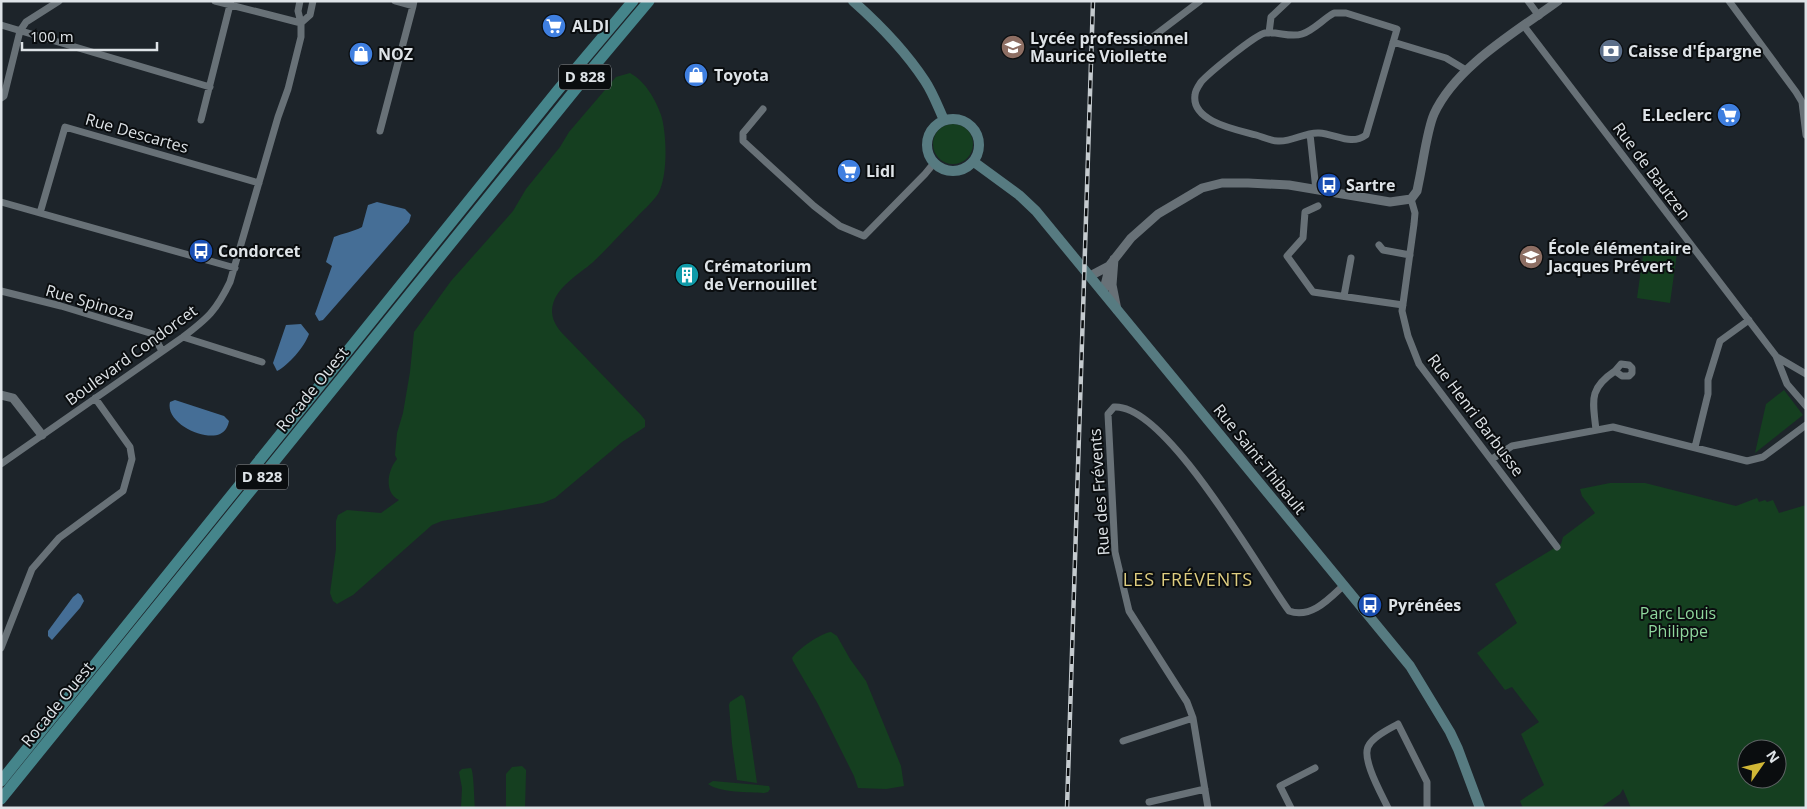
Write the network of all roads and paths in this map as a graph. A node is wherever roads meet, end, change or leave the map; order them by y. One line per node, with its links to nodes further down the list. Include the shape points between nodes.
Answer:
1 (59, 1): 20 (street, via 26,22)
2 (215, 1): 14 (street)
3 (300, 1): 17 (street, Boulevard Condorcet)
4 (314, 1): 17 (street, via 310,15)
5 (395, 1): 15 (street)
6 (633, 1): 74 (main road, Rocade Ouest / D 828)
7 (649, 1): 76 (main road, Rocade Ouest / D 828)
8 (852, 1): 29 (main road, via 914,66)
9 (1200, 1): 22 (street)
10 (1288, 1): 21 (street, via 1271,17)
11 (1528, 1): 16 (street)
12 (1558, 1): 16 (street)
13 (1729, 1): 32 (street, via 1802,102)
14 (231, 3): 17 (street); 25 (street)
15 (413, 4): 30 (street)
16 (1539, 16): 19 (street)
17 (301, 23): 35 (street, Boulevard Condorcet, via 301,37 288,89)
18 (1, 25): 20 (street)
19 (1524, 26): 24 (street); 52 (street, Rue de Bautzen)
20 (20, 31): 25 (street); 26 (street)
21 (1270, 33): 23 (street, via 1295,36 1334,13 1346,13 1397,29); 31 (street, via 1262,33 1247,43 1202,82 1194,102 1199,111 1224,127 1278,141)
22 (1146, 42)
23 (1393, 42): 24 (street, via 1446,58); 31 (street, via 1366,135 1352,141)
24 (1466, 70): 37 (street, via 1443,97 1433,116 1420,182)
25 (210, 87): 28 (street)
26 (1, 98)
27 (764, 109): 34 (street, via 743,133 743,141 814,206 840,226 864,236)
28 (201, 120)
29 (944, 120): 33 (main road, via 961,119 976,131 980,147); 34 (main road, via 932,128 927,142 927,150)
30 (380, 131)
31 (1310, 134): 36 (street)
32 (1806, 135)
33 (974, 162): 34 (main road, via 954,171); 46 (main road, Rue Saint-Thibault, via 1031,205)
34 (934, 163)
35 (259, 183): 40 (street, Rue Descartes, via 65,127); 45 (street, Boulevard Condorcet)
36 (1316, 190): 37 (street, via 1390,202); 44 (street, via 1248,183 1222,183 1202,188 1158,214 1131,238)
37 (1411, 199): 42 (street, Rue Henri Barbusse, via 1415,213)
38 (1, 202): 40 (street)
39 (1318, 206): 49 (street, via 1305,212 1303,238 1287,256 1313,292)
40 (40, 213): 45 (street)
41 (1379, 245): 42 (street, via 1383,250)
42 (1410, 255): 50 (street, Rue Henri Barbusse)
43 (1351, 258): 49 (street)
44 (1112, 262): 46 (street); 48 (street); 51 (street)
45 (235, 268): 53 (street, Boulevard Condorcet, via 220,303 208,318)
46 (1090, 276): 48 (main road, Rue Saint-Thibault)
47 (1, 292): 54 (street, Rue Spinoza, via 153,334)
48 (1103, 293): 51 (main road, Rue Saint-Thibault)
49 (1344, 296): 50 (street)
50 (1403, 305): 66 (street, Rue Henri Barbusse, via 1408,336 1419,364)
51 (1117, 310): 69 (main road, Rue Saint-Thibault)
52 (1748, 320): 55 (street, Rue de Bautzen); 65 (street, via 1720,341 1708,380 1708,394)
53 (183, 337): 54 (street, Boulevard Condorcet); 56 (street)
54 (162, 351): 60 (street, Boulevard Condorcet)
55 (1776, 356): 58 (street, Rue de Bautzen); 61 (street, Rue de Bautzen, via 1787,384)
56 (262, 362)
57 (1615, 371): 63 (street, via 1606,377 1593,397)
58 (1806, 374)
59 (1, 395): 64 (street, via 13,398)
60 (95, 398): 64 (street, Boulevard Condorcet); 70 (street, via 130,447 132,459 123,491 59,538 32,570)
61 (1806, 406)
62 (1806, 425): 65 (street, via 1758,459 1747,461)
63 (1596, 430): 65 (street, via 1613,427); 66 (street, via 1512,446)
64 (42, 435): 67 (street, Boulevard Condorcet)
65 (1695, 448)
66 (1492, 459): 68 (street, Rue Henri Barbusse)
67 (1, 464)
68 (1557, 547)
69 (1344, 585): 71 (street, Rue des Frévents, via 1310,612 1297,614 1289,611 1182,456 1159,430 1122,406 1114,407 1108,414 1115,552 1129,612 1187,702); 82 (main road, Rue Saint-Thibault, via 1410,666 1431,699 1458,749)
70 (1, 648)
71 (1193, 718): 72 (street); 75 (street, Rue des Frévents)
72 (1123, 740)
73 (1315, 768): 79 (street, via 1280,786)
74 (1, 782)
75 (1205, 789): 77 (street); 78 (street, Rue des Frévents)
76 (1, 799)
77 (1149, 802)
78 (1208, 808)
79 (1291, 808)
80 (1388, 808): 81 (street, via 1366,759 1367,746 1398,724 1427,782)
81 (1427, 808)
82 (1480, 808)

